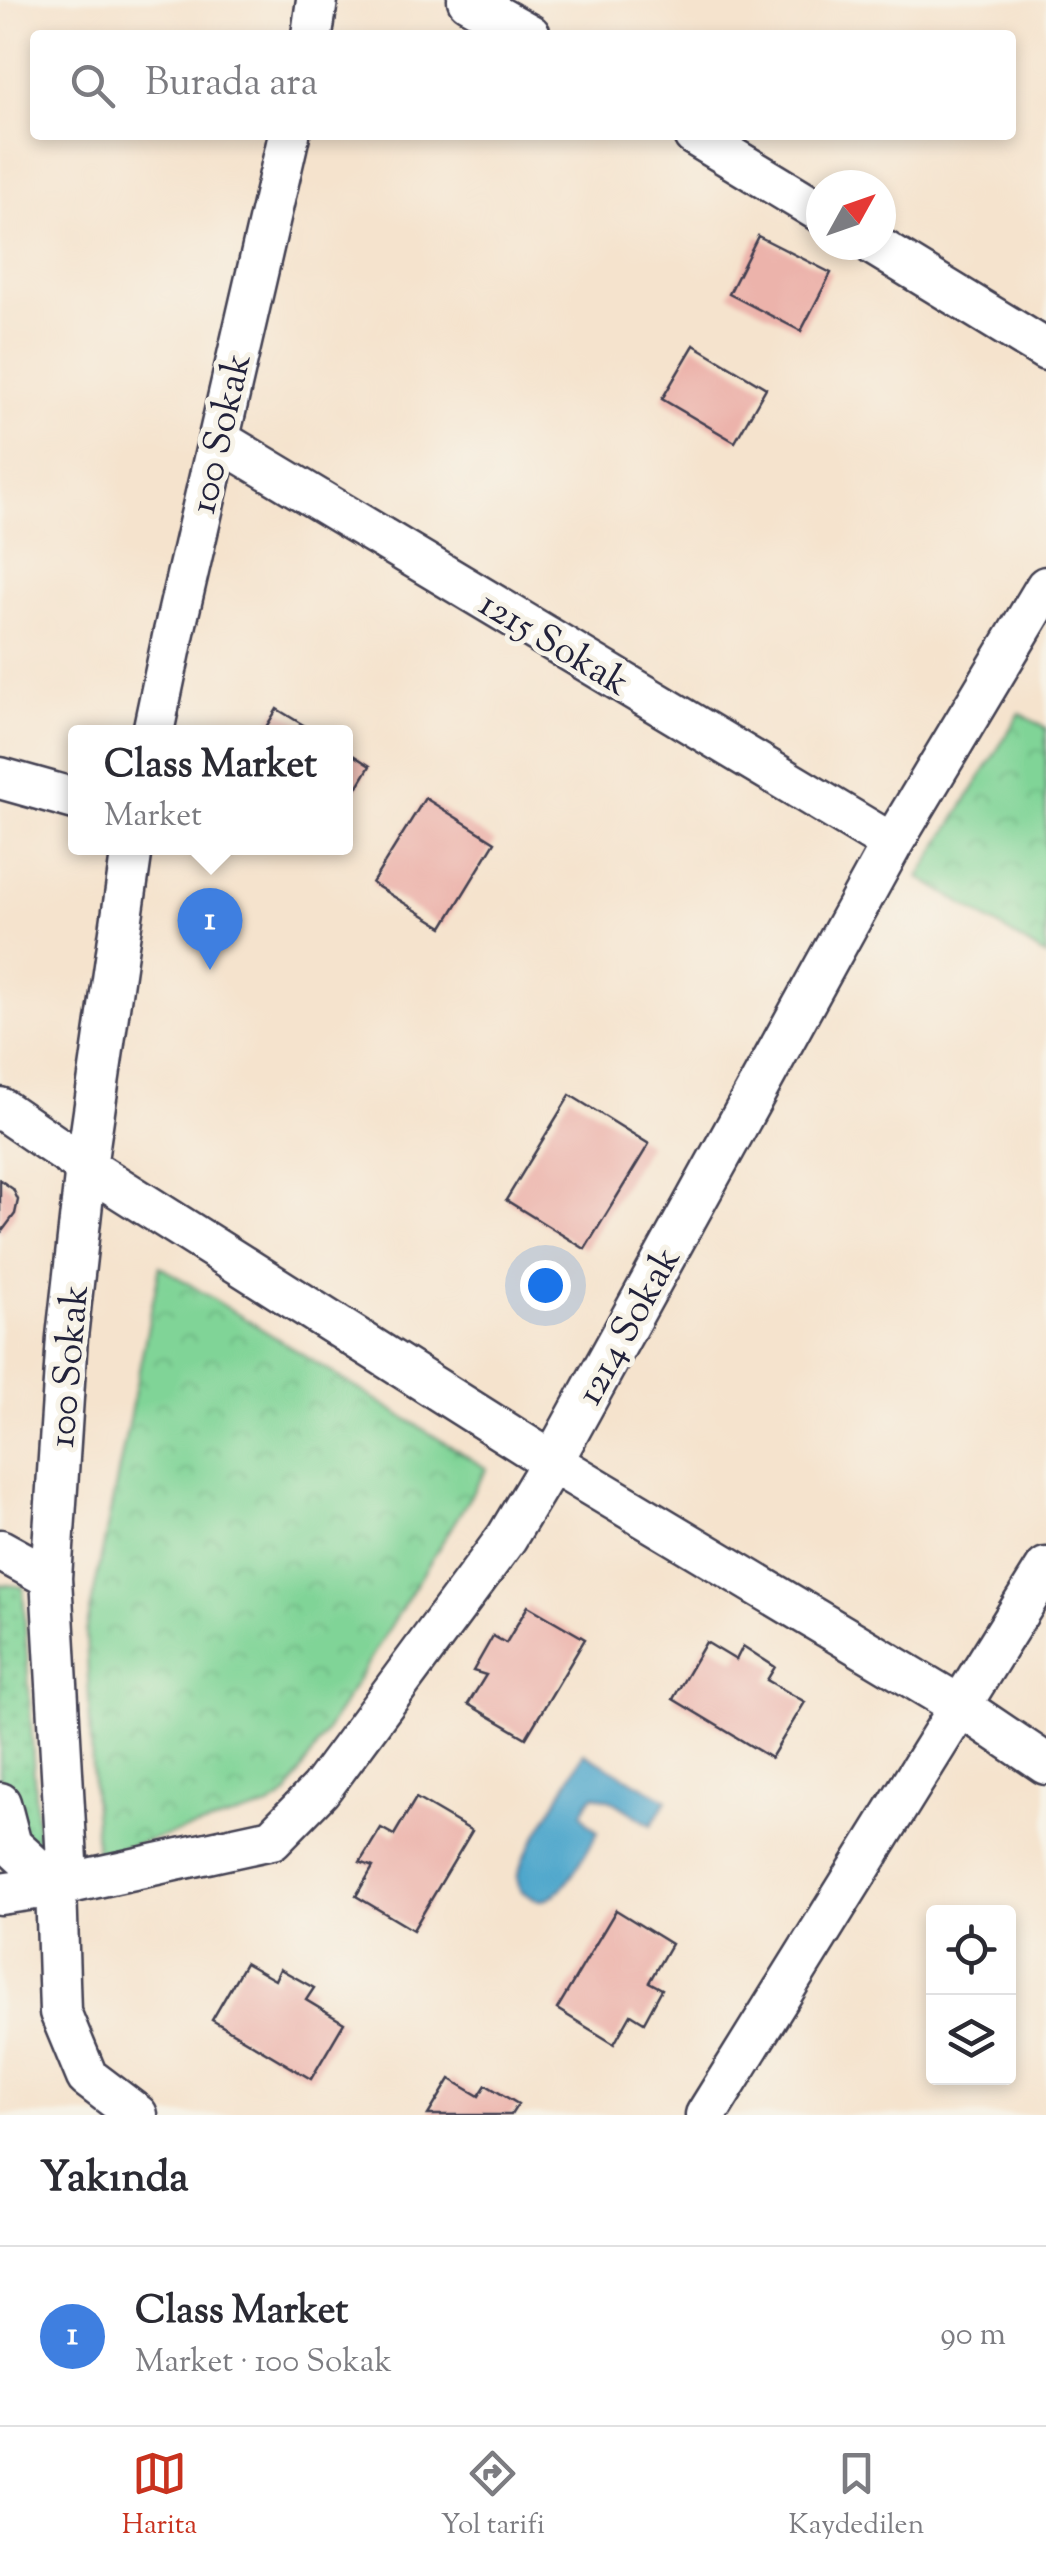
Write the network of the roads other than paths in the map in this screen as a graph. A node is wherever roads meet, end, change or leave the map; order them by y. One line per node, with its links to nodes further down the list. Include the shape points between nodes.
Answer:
1 (317, 0): 3 (street)
2 (468, 0): 4 (street)
3 (313, 30)
4 (521, 30)
5 (288, 140): 10 (street, 100 Sokak)
6 (702, 140): 7 (street)
7 (806, 203)
8 (896, 258): 9 (street)
9 (1046, 350)
10 (219, 440): 12 (street, 100 Sokak); 15 (street, 1215 Sokak)
11 (1046, 587): 15 (street, 1214 Sokak)
12 (154, 725)
13 (0, 778): 14 (street)
14 (68, 797)
15 (892, 844): 19 (street, 1214 Sokak)
16 (131, 855): 18 (street, 100 Sokak)
17 (0, 1108): 18 (street)
18 (86, 1166): 19 (street); 22 (street, 100 Sokak)
19 (552, 1462): 23 (street); 26 (street, 1214 Sokak, via 507,1537 320,1790 272,1839)
20 (0, 1550): 22 (street)
21 (1046, 1568): 23 (street)
22 (52, 1578): 26 (street, 100 Sokak, via 67,1860)
23 (960, 1706): 24 (street); 30 (street)
24 (1046, 1764)
25 (0, 1802): 26 (street, via 11,1845)
26 (56, 1886): 27 (street, 1214 Sokak); 28 (street, 100 Sokak, via 60,2012)
27 (0, 1894)
28 (83, 2096): 29 (street)
29 (136, 2115)
30 (706, 2115)

